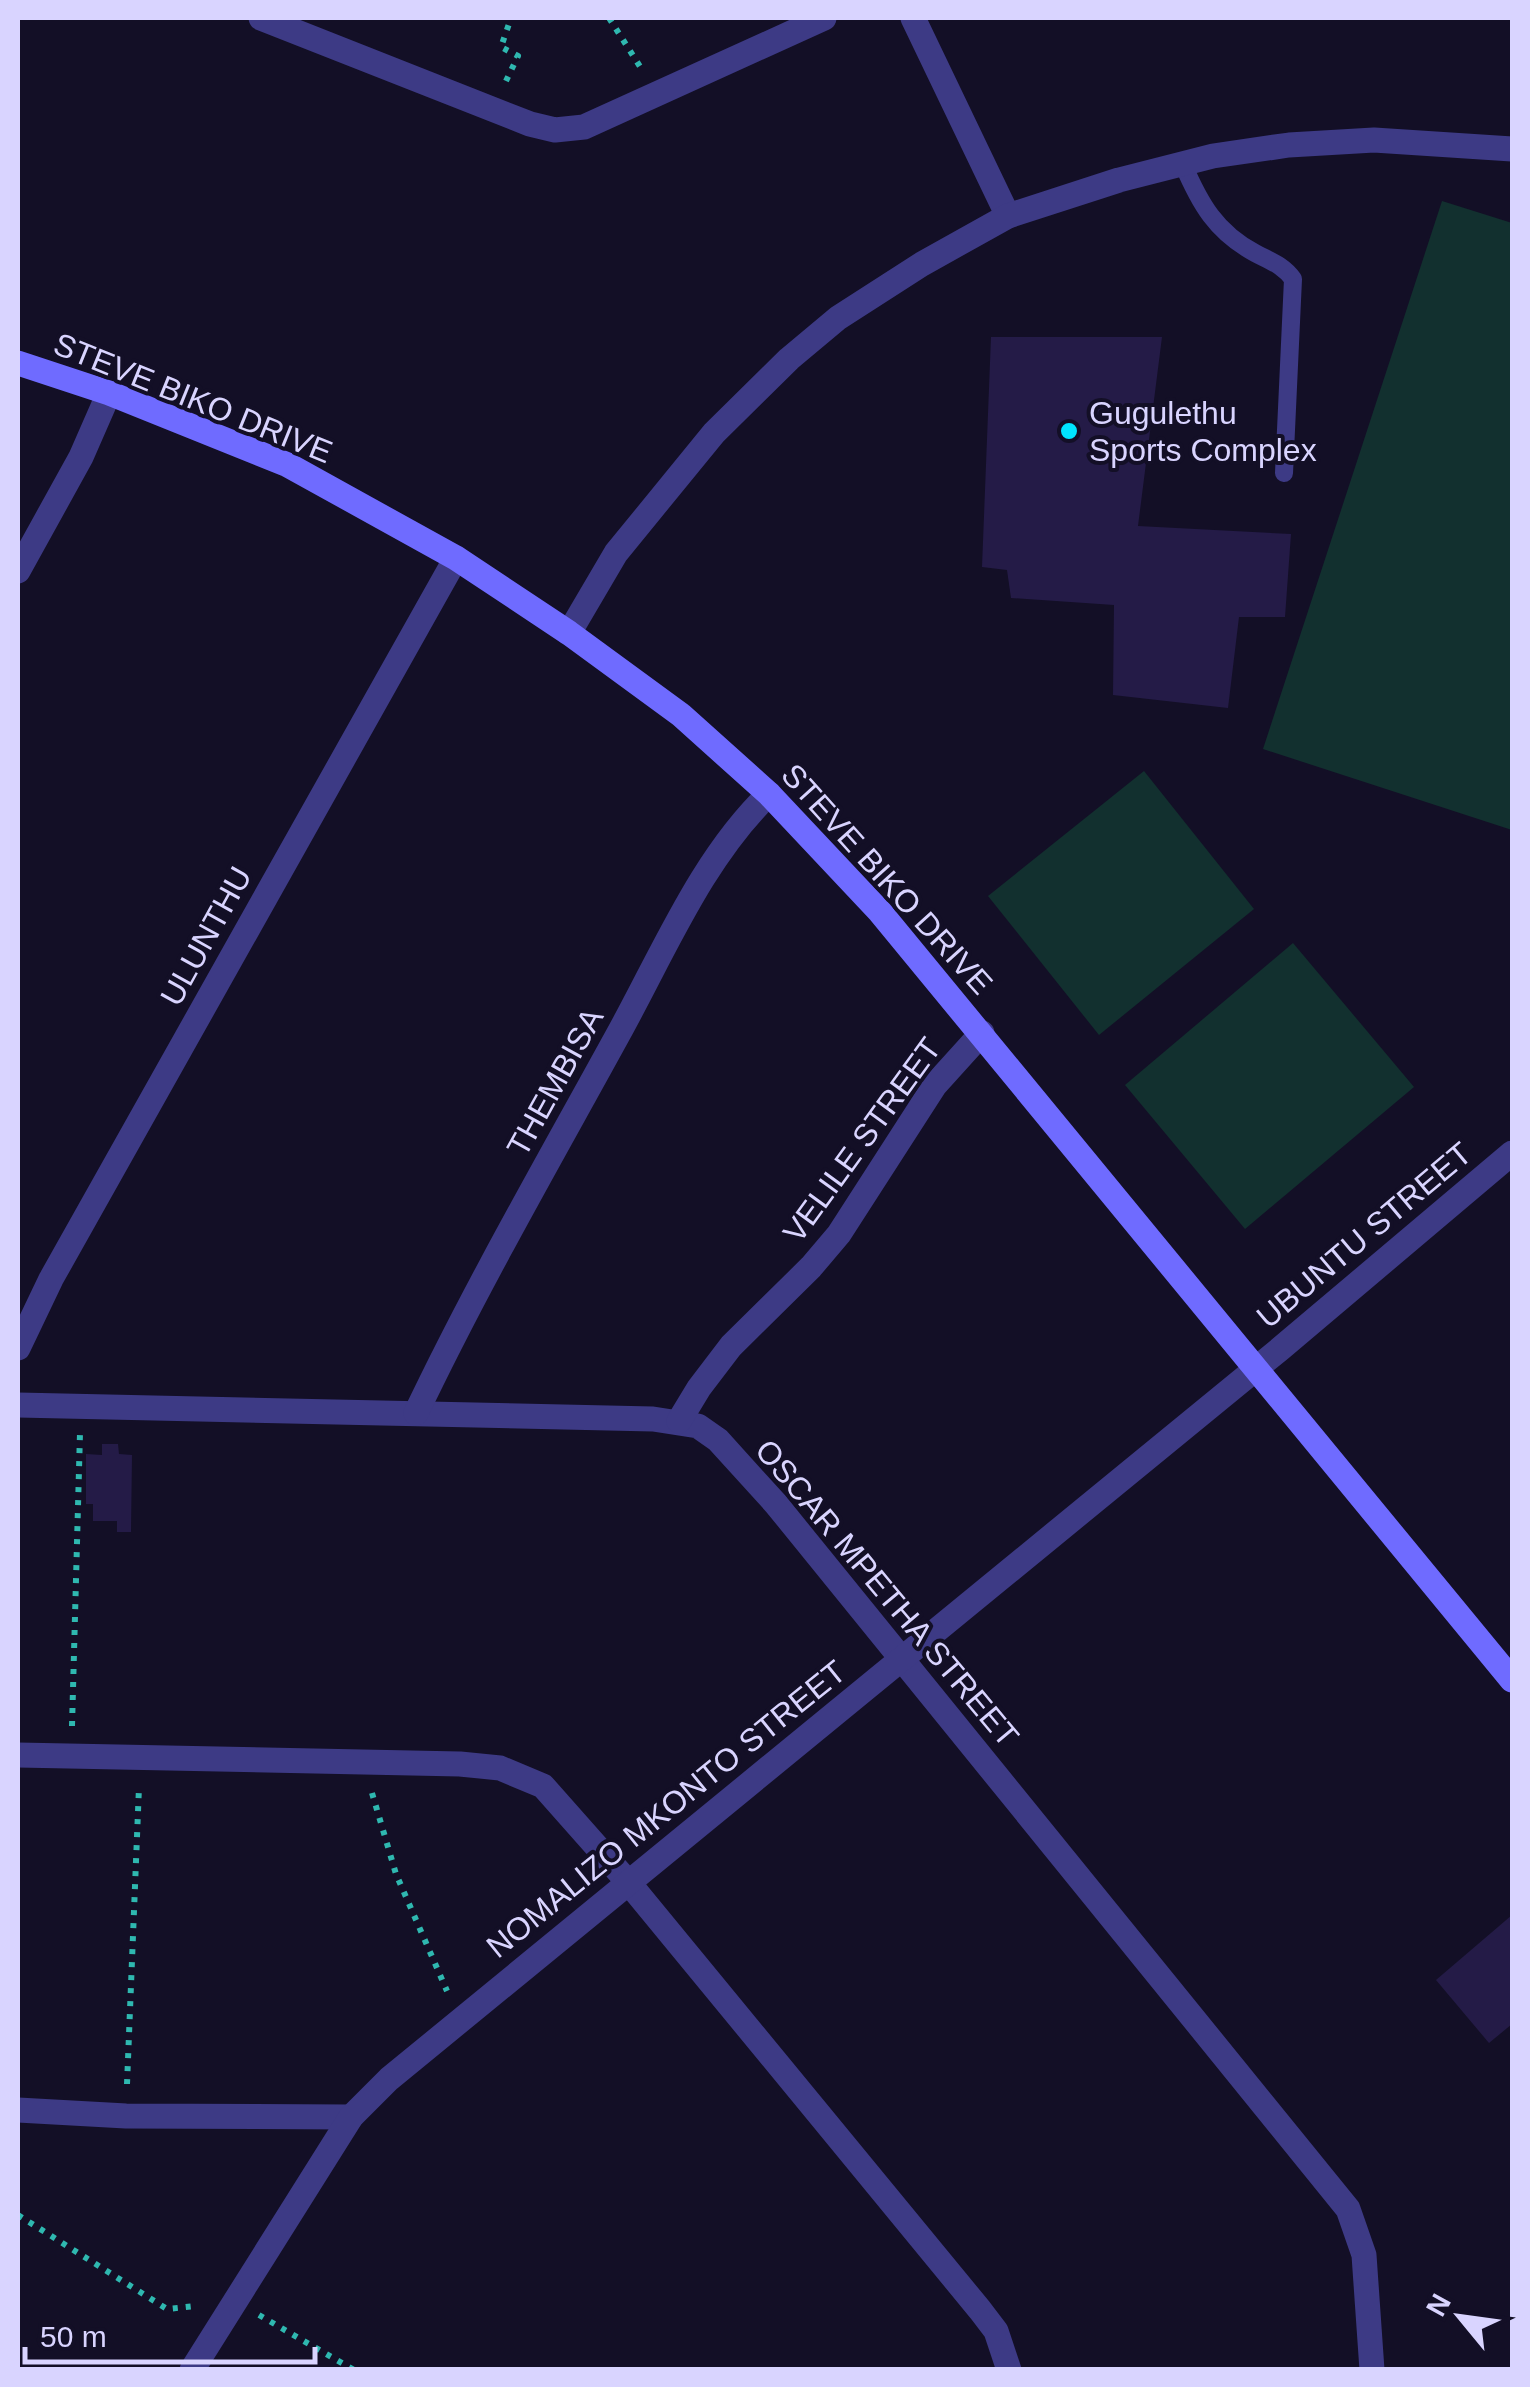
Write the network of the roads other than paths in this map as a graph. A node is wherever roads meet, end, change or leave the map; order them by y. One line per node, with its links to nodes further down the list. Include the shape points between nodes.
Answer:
1 (261, 18): 2 (street, via 555,130 584,127)
2 (824, 18)
3 (913, 18): 6 (street)
4 (1512, 149): 5 (street, via 1374,140 1289,145)
5 (1183, 164): 6 (street); 9 (lane, via 1218,228 1293,279)
6 (1008, 216): 12 (street, via 852,309 789,360 714,434 616,553)
7 (18, 364): 8 (main road, STEVE BIKO DRIVE)
8 (109, 393): 10 (main road, STEVE BIKO DRIVE, via 288,466); 11 (street)
9 (1284, 472)
10 (456, 558): 12 (main road, STEVE BIKO DRIVE); 16 (street, ULUNTHU, via 51,1278)
11 (18, 571)
12 (569, 633): 13 (main road, STEVE BIKO DRIVE, via 681,715)
13 (769, 794): 14 (main road, STEVE BIKO DRIVE); 19 (street, THEMBISA, via 744,818 697,892)
14 (982, 1033): 17 (main road, STEVE BIKO DRIVE); 20 (street, VELILE STREET, via 935,1085 839,1234 731,1346)
15 (1512, 1153): 17 (street, UBUNTU STREET)
16 (18, 1348)
17 (1257, 1367): 21 (street, NOMALIZO MKONTO STREET); 22 (main road, STEVE BIKO DRIVE)
18 (18, 1405): 19 (street, OSCAR MPETHA STREET)
19 (416, 1413): 20 (street, OSCAR MPETHA STREET)
20 (678, 1421): 21 (street, OSCAR MPETHA STREET, via 718,1440)
21 (901, 1659): 24 (street, NOMALIZO MKONTO STREET); 29 (street, OSCAR MPETHA STREET, via 1348,2209 1364,2255)
22 (1509, 1670)
23 (18, 1755): 24 (street, via 500,1768 543,1786)
24 (628, 1882): 26 (street, NOMALIZO MKONTO STREET, via 389,2079); 28 (street, via 980,2310 996,2331)
25 (18, 2110): 26 (street)
26 (351, 2118): 27 (street, NOMALIZO MKONTO STREET)
27 (192, 2370)
28 (1009, 2370)
29 (1372, 2370)

